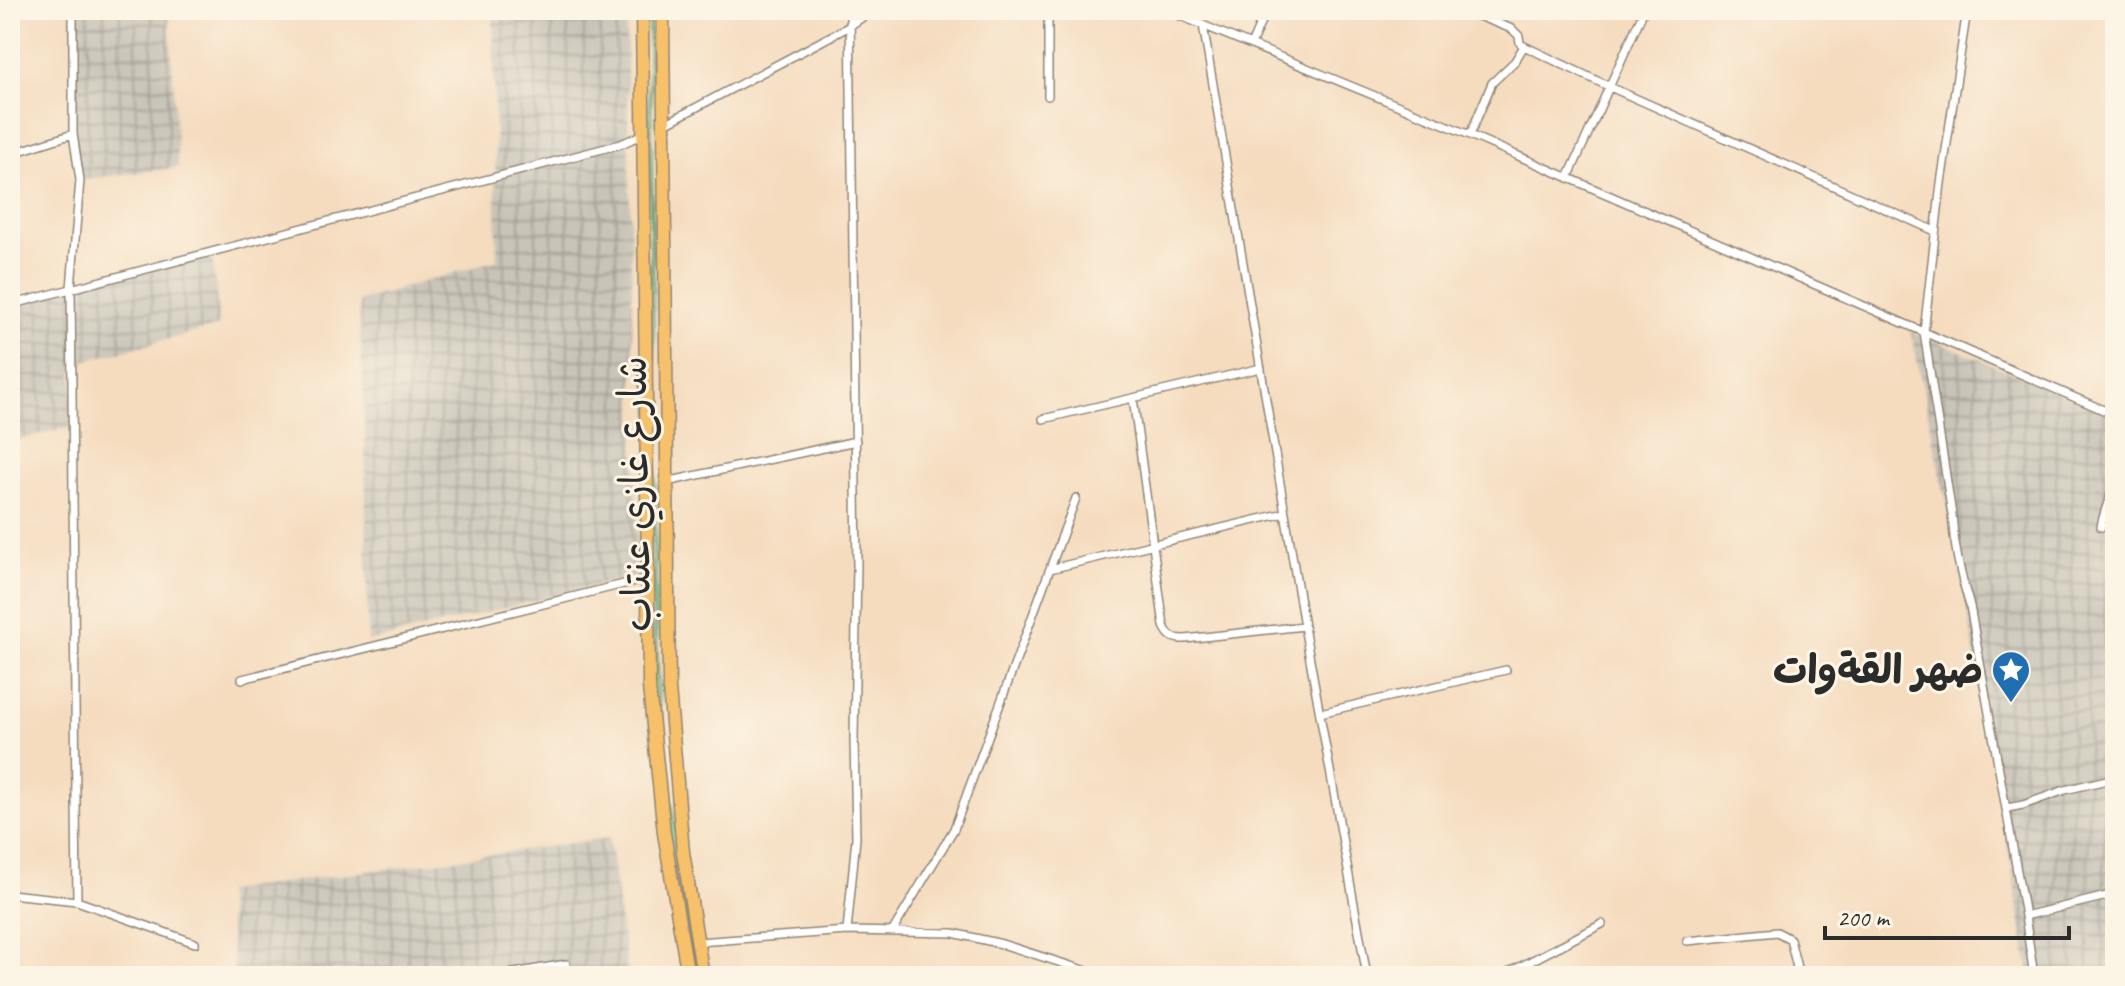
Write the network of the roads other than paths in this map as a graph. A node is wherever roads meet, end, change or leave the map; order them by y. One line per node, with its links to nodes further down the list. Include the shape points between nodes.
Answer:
1 (73, 10): 19 (street)
2 (642, 10): 20 (highway)
3 (663, 10): 18 (highway, شارع غازي عنتاب)
4 (850, 10): 13 (street)
5 (873, 10): 13 (street)
6 (1048, 10): 17 (street)
7 (1166, 10): 12 (street)
8 (1266, 10): 14 (street)
9 (1463, 10): 15 (street, via 1512,29)
10 (1644, 10): 16 (street)
11 (1967, 10): 24 (street)
12 (1203, 25): 14 (street); 28 (street)
13 (850, 26): 18 (street); 33 (street)
14 (1251, 45): 21 (street)
15 (1524, 46): 16 (street); 21 (street, via 1492,83)
16 (1610, 87): 23 (street); 24 (street)
17 (1048, 96)
18 (664, 124): 35 (highway, شارع غازي عنتاب)
19 (73, 134): 22 (street); 25 (street, via 80,180)
20 (644, 134): 25 (street); 41 (highway)
21 (1470, 135): 23 (street)
22 (10, 154)
23 (1568, 178): 27 (street)
24 (1935, 231): 27 (street)
25 (71, 288): 26 (street); 50 (street)
26 (10, 305)
27 (1924, 332): 30 (street); 47 (street, via 1954,545)
28 (1261, 368): 29 (street); 37 (street)
29 (1133, 398): 31 (street); 39 (street)
30 (2112, 413): 32 (street)
31 (1043, 419)
32 (2115, 433)
33 (856, 441): 35 (street); 53 (street, via 856,838)
34 (2115, 480): 38 (street)
35 (666, 482): 56 (highway, شارع غازي عنتاب, via 669,688 683,852)
36 (1076, 498): 40 (street)
37 (1285, 513): 39 (street); 42 (street)
38 (2101, 527)
39 (1153, 544): 40 (street); 42 (street, via 1164,626 1175,639)
40 (1050, 569): 54 (street, via 954,829)
41 (648, 578): 44 (street); 60 (highway, via 649,687 664,833)
42 (1304, 626): 45 (street)
43 (1506, 670): 45 (street)
44 (242, 679)
45 (1320, 713): 63 (street)
46 (2115, 778): 47 (street)
47 (2007, 808): 51 (street)
48 (10, 894): 50 (street)
49 (2115, 894): 51 (street)
50 (77, 901): 57 (street)
51 (2025, 916): 66 (street)
52 (1602, 924): 64 (street)
53 (847, 931): 54 (street); 56 (street)
54 (892, 932): 62 (street, via 953,933)
55 (1687, 941): 65 (street, via 1777,932 1790,939)
56 (698, 942): 61 (highway, شارع غازي عنتاب)
57 (195, 943)
58 (496, 976): 59 (street, via 566,964)
59 (567, 976)
60 (688, 976)
61 (703, 976)
62 (1110, 976)
63 (1367, 976)
64 (1502, 976)
65 (1799, 976)
66 (2034, 976)

